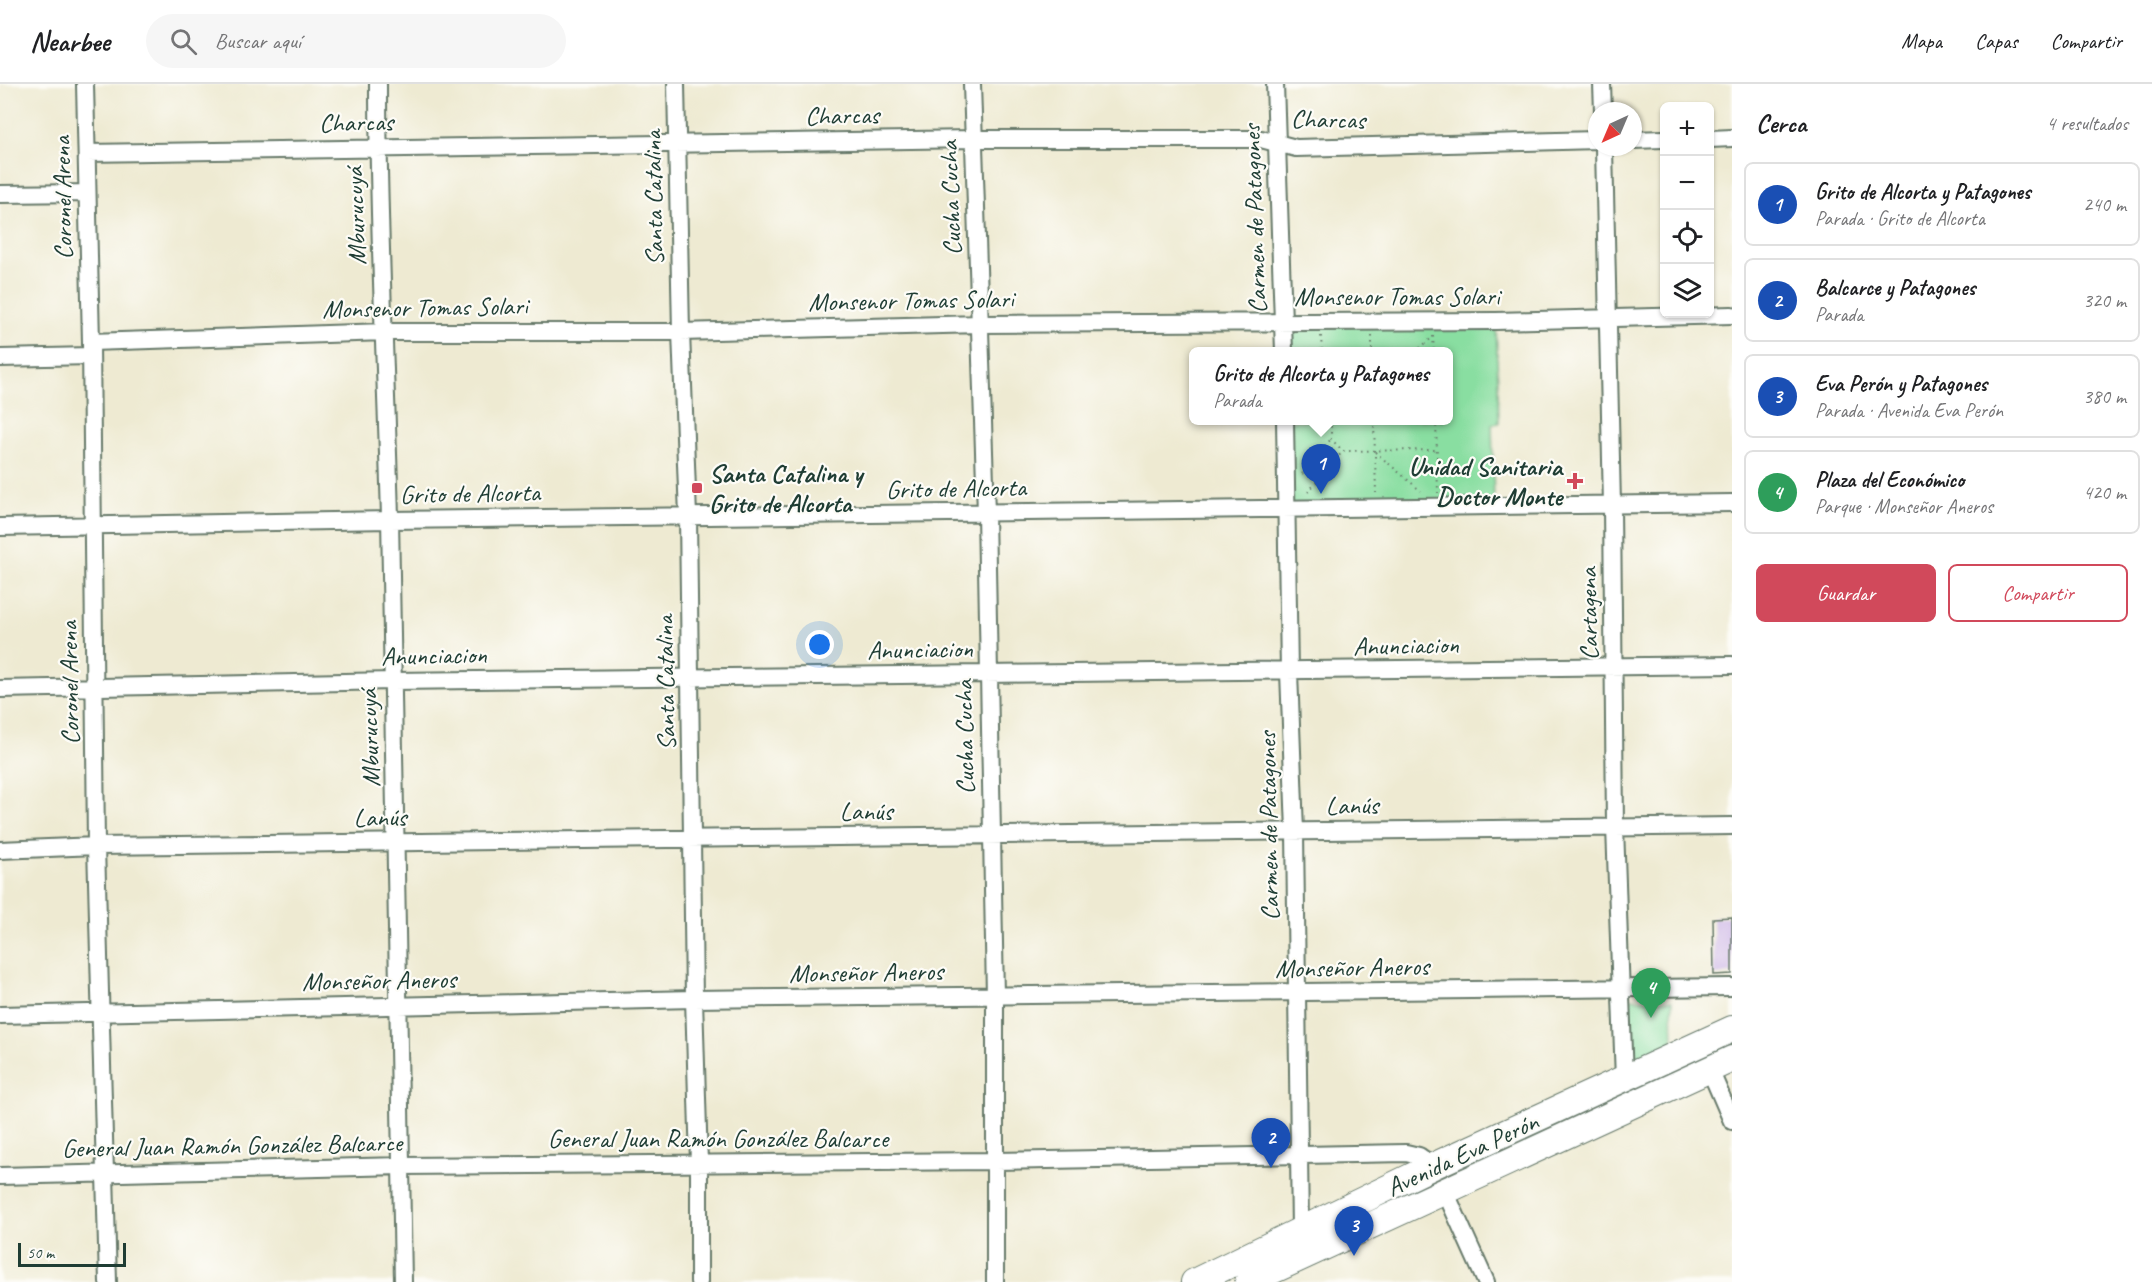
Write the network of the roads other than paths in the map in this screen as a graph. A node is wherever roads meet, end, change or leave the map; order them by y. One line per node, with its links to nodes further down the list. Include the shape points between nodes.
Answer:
1 (85, 84): 17 (street, Coronel Arena)
2 (378, 84): 16 (street, Mburucuyá)
3 (676, 84): 14 (street, Santa Catalina)
4 (972, 84): 9 (street, Cucha Cucha)
5 (1275, 84): 15 (street, Carmen de Patagones)
6 (1602, 84): 7 (street)
7 (1603, 102)
8 (1732, 138): 11 (street)
9 (973, 139): 14 (street, Charcas); 15 (street, Charcas, via 1261,139); 24 (street, Cucha Cucha)
10 (1660, 139): 13 (street)
11 (1714, 139)
12 (1588, 140): 15 (street, Charcas, via 1296,148)
13 (1642, 140)
14 (676, 143): 16 (street, Charcas); 26 (street, Santa Catalina)
15 (1276, 143): 23 (street, Carmen de Patagones)
16 (378, 147): 17 (street, Charcas); 25 (street, Mburucuyá)
17 (87, 153): 19 (street, Coronel Arena)
18 (1604, 156): 22 (street, Cartagena)
19 (86, 193): 20 (street); 28 (street, Coronel Arena)
20 (0, 194)
21 (1732, 315): 22 (street, Monsenor Tomas Solari)
22 (1607, 318): 23 (street, Monsenor Tomas Solari); 32 (street, Cartagena)
23 (1283, 321): 24 (street, Monsenor Tomas Solari); 27 (street, Carmen de Patagones)
24 (980, 324): 26 (street, Monsenor Tomas Solari); 34 (street, Cucha Cucha)
25 (385, 332): 26 (street, Monsenor Tomas Solari); 28 (street, Monsenor Tomas Solari); 36 (street, Mburucuyá)
26 (681, 332): 35 (street, Santa Catalina)
27 (1284, 347)
28 (91, 349): 29 (street, Monsenor Tomas Solari); 37 (street, Coronel Arena)
29 (0, 358)
30 (1285, 425): 33 (street, Carmen de Patagones)
31 (1732, 503): 32 (street, Grito de Alcorta)
32 (1612, 505): 33 (street, Grito de Alcorta); 40 (street, Cartagena)
33 (1290, 510): 34 (street, Grito de Alcorta); 41 (street, Carmen de Patagones)
34 (986, 513): 35 (street, Grito de Alcorta); 42 (street, Cucha Cucha)
35 (688, 516): 36 (street, Grito de Alcorta); 43 (street, Santa Catalina)
36 (390, 520): 37 (street, Grito de Alcorta); 44 (street, Mburucuyá)
37 (93, 526): 38 (street, Grito de Alcorta); 45 (street, Coronel Arena)
38 (0, 527)
39 (1732, 665): 40 (street, Anunciacion)
40 (1614, 667): 41 (street, Anunciacion); 48 (street, Cartagena)
41 (1289, 672): 42 (street, Anunciacion); 49 (street, Carmen de Patagones)
42 (989, 674): 43 (street, Anunciacion); 50 (street, Cucha Cucha)
43 (689, 678): 44 (street, Anunciacion); 51 (street, Santa Catalina)
44 (393, 681): 45 (street, Anunciacion); 52 (street, Mburucuyá)
45 (94, 687): 46 (street, Anunciacion); 53 (street, Coronel Arena)
46 (0, 689)
47 (1732, 826): 48 (street, Lanús)
48 (1615, 827): 49 (street, Lanús); 56 (street, Cartagena)
49 (1295, 831): 50 (street, Lanús); 57 (street, Carmen de Patagones)
50 (991, 836): 51 (street, Lanús); 58 (street, Cucha Cucha)
51 (693, 837): 52 (street, Lanús); 59 (street, Santa Catalina)
52 (398, 842): 53 (street, Lanús); 60 (street, Mburucuyá)
53 (96, 846): 54 (street, Lanús); 61 (street, Coronel Arena)
54 (0, 850)
55 (1732, 987): 56 (street, Monseñor Aneros)
56 (1621, 989): 57 (street, Monseñor Aneros); 65 (street, Cartagena)
57 (1297, 994): 58 (street, Monseñor Aneros); 67 (street, Carmen de Patagones)
58 (995, 996): 59 (street, Monseñor Aneros); 68 (street, Cucha Cucha)
59 (694, 999): 60 (street, Monseñor Aneros); 69 (street, Santa Catalina)
60 (400, 1005): 61 (street, Monseñor Aneros); 70 (street, Mburucuyá)
61 (101, 1013): 62 (street, Monseñor Aneros); 72 (street, Coronel Arena)
62 (0, 1015)
63 (1732, 1029): 65 (main road, Avenida Eva Perón)
64 (1721, 1065): 66 (street); 74 (main road, Avenida Eva Perón)
65 (1624, 1080): 71 (main road, Avenida Eva Perón)
66 (1732, 1121)
67 (1300, 1156): 68 (street, General Juan Ramón González Balcarce); 71 (street, General Juan Ramón González Balcarce, via 1406,1153); 75 (street, Carmen de Patagones)
68 (995, 1161): 69 (street, General Juan Ramón González Balcarce); 79 (street, Cucha Cucha)
69 (699, 1163): 70 (street, General Juan Ramón González Balcarce); 78 (street, Santa Catalina)
70 (402, 1166): 72 (street, General Juan Ramón González Balcarce); 77 (street, Mburucuyá)
71 (1433, 1166): 75 (main road, Avenida Eva Perón)
72 (106, 1173): 73 (street, General Juan Ramón González Balcarce); 76 (street, Coronel Arena)
73 (0, 1176)
74 (1445, 1191): 81 (main road, Avenida Eva Perón); 82 (street)
75 (1300, 1231): 80 (main road, Avenida Eva Perón)
76 (108, 1282)
77 (403, 1282)
78 (699, 1282)
79 (995, 1282)
80 (1194, 1282)
81 (1248, 1282)
82 (1486, 1282)

